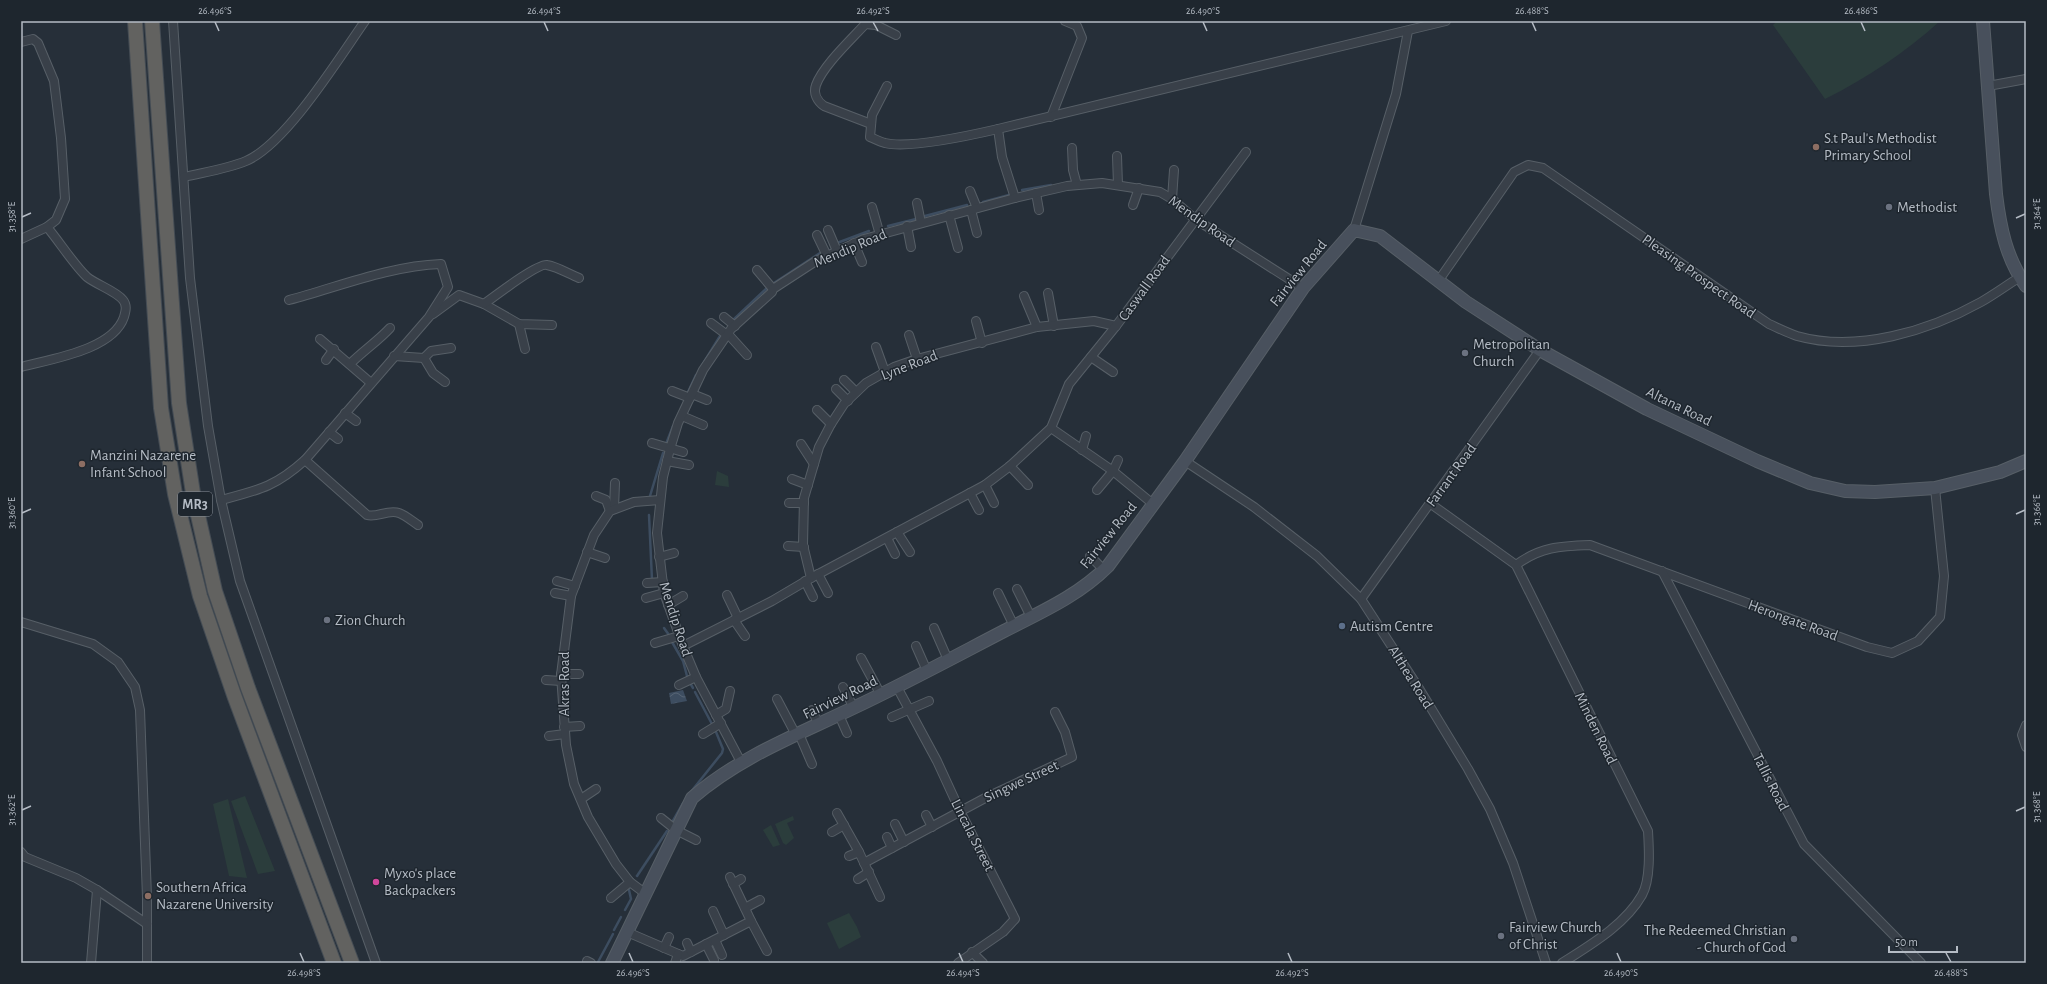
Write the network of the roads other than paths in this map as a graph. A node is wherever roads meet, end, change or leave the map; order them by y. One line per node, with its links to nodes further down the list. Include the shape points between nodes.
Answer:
1 (135, 21): 265 (highway, MR3, via 161,408 175,494 200,596 234,695)
2 (152, 21): 266 (highway, MR3, via 178,395 192,493 216,591 248,688)
3 (173, 21): 22 (street)
4 (365, 21): 22 (street, via 285,130 262,151 223,169)
5 (1065, 21): 15 (street, via 1077,26 1082,38)
6 (1446, 21): 9 (street)
7 (1983, 21): 14 (main road)
8 (867, 22): 10 (street); 16 (street, via 824,71 816,85 816,97 824,106)
9 (1408, 31): 15 (street); 41 (street, Fairview Road, via 1396,94)
10 (896, 35)
11 (21, 42): 39 (street, via 33,38 38,43 54,81 64,198 56,220)
12 (2026, 79): 14 (street)
13 (887, 86): 16 (street, via 872,115)
14 (1988, 86): 55 (main road, via 2000,223 2005,245)
15 (1052, 117): 17 (street)
16 (871, 124): 17 (street, via 870,137 886,143 906,144)
17 (998, 129): 28 (street, via 1002,157)
18 (1072, 148): 24 (street)
19 (1246, 152): 36 (street, Caswall Road)
20 (1118, 156): 23 (street)
21 (1174, 170): 29 (street)
22 (184, 177): 134 (street, via 190,278 208,426)
23 (1118, 184): 24 (street, Mendip Road); 25 (street, Mendip Road)
24 (1077, 185): 27 (street, Mendip Road)
25 (1139, 188): 29 (street, Mendip Road, via 1160,192); 31 (street)
26 (970, 191): 33 (street)
27 (1036, 193): 28 (street, Mendip Road); 34 (street)
28 (1015, 198): 33 (street, Mendip Road)
29 (1172, 199): 36 (street, Mendip Road)
30 (917, 203): 37 (street)
31 (1132, 205)
32 (872, 207): 44 (street)
33 (974, 209): 35 (street, Mendip Road); 42 (street)
34 (1038, 210)
35 (949, 216): 37 (street, Mendip Road); 48 (street)
36 (1195, 219): 56 (street, Mendip Road); 70 (street, Caswall Road)
37 (921, 223): 38 (street, Mendip Road)
38 (906, 226): 44 (street, Mendip Road); 47 (street)
39 (47, 227): 45 (street); 89 (street, via 86,277 118,295 124,301 126,309 122,324 113,335 79,352)
40 (828, 230): 49 (street)
41 (1354, 230): 54 (main road, Altana Road, via 1380,236); 56 (main road, Fairview Road)
42 (977, 234)
43 (817, 235): 50 (street)
44 (880, 235): 46 (street, Mendip Road)
45 (21, 239)
46 (854, 243): 49 (street, Mendip Road); 51 (street)
47 (911, 247)
48 (958, 248)
49 (837, 251): 50 (street, Mendip Road)
50 (827, 256): 57 (street, Mendip Road)
51 (862, 262)
52 (757, 270): 57 (street)
53 (579, 278): 61 (street, via 546,264 538,266)
54 (1439, 280): 55 (street, Pleasing Prospect Road, via 1514,172 1528,165 1543,168 1769,324 1797,336 1822,341 1861,342 1895,336 1941,320); 81 (main road, Altana Road, via 1466,302)
55 (2023, 281)
56 (1303, 288): 118 (main road, Fairview Road)
57 (773, 289): 68 (street, Mendip Road)
58 (1048, 293): 69 (street)
59 (1024, 296): 71 (street)
60 (289, 300): 62 (street, via 369,277 422,265 441,264 448,287)
61 (484, 304): 62 (street, via 459,295); 66 (street)
62 (429, 317): 83 (street)
63 (724, 317): 68 (street)
64 (976, 321): 76 (street)
65 (711, 323): 73 (street)
66 (519, 324): 67 (street); 80 (street)
67 (552, 324)
68 (734, 326): 73 (street, Mendip Road)
69 (1054, 326): 70 (street, Lyne Road, via 1094,321); 71 (street, Lyne Road)
70 (1116, 326): 84 (street, Caswall Road)
71 (1037, 327): 76 (street, Lyne Road)
72 (390, 328): 88 (street)
73 (727, 335): 82 (street); 98 (street, Mendip Road, via 703,370)
74 (909, 335): 86 (street)
75 (320, 339): 79 (street)
76 (982, 343): 86 (street, Lyne Road)
77 (876, 347): 90 (street)
78 (451, 348): 85 (street, via 431,351)
79 (334, 349): 87 (street); 88 (street)
80 (525, 349)
81 (1540, 350): 130 (main road, Altana Road, via 1688,430 1810,482 1845,491); 140 (street, Farrant Road)
82 (747, 355)
83 (394, 356): 85 (street); 94 (street)
84 (1091, 357): 91 (street); 107 (street, Caswall Road, via 1069,384)
85 (424, 358): 93 (street, via 433,373)
86 (917, 359): 90 (street, Lyne Road)
87 (326, 360)
88 (350, 364): 94 (street)
89 (21, 367)
90 (885, 372): 97 (street, Lyne Road, via 866,382)
91 (1113, 372)
92 (844, 380): 97 (street)
93 (445, 382)
94 (370, 383): 102 (street)
95 (836, 389): 100 (street)
96 (672, 391): 98 (street)
97 (856, 392): 100 (street, Lyne Road)
98 (691, 396): 99 (street); 103 (street, Mendip Road)
99 (707, 400)
100 (848, 401): 105 (street, Lyne Road)
101 (817, 410): 105 (street)
102 (345, 413): 104 (street); 108 (street)
103 (682, 416): 106 (street); 113 (street, Mendip Road)
104 (356, 421)
105 (831, 424): 121 (street, Lyne Road, via 819,447)
106 (703, 425)
107 (1051, 428): 114 (street); 123 (street)
108 (329, 432): 110 (street); 116 (street)
109 (1086, 436): 114 (street)
110 (338, 439)
111 (652, 443): 113 (street)
112 (801, 444): 121 (street)
113 (670, 448): 115 (street); 119 (street, Mendip Road)
114 (1082, 450): 124 (street)
115 (683, 452)
116 (305, 460): 134 (street, via 288,475 267,487); 143 (street, via 367,515 398,512)
117 (1118, 460): 124 (street)
118 (1185, 460): 139 (main road, Fairview Road); 173 (street, Althea Road, via 1254,507 1317,556)
119 (667, 461): 122 (street); 135 (street, Mendip Road)
120 (2026, 461): 130 (main road, Altana Road, via 2000,472)
121 (814, 464): 127 (street, Lyne Road)
122 (689, 465)
123 (1010, 466): 128 (street); 129 (street)
124 (1113, 472): 131 (street); 139 (street)
125 (792, 479): 127 (street)
126 (615, 483): 141 (street)
127 (808, 485): 137 (street, Lyne Road)
128 (985, 485): 132 (street); 138 (street)
129 (1028, 485)
130 (1935, 488): 157 (street, Herongate Road, via 1944,576 1940,617 1918,641 1892,653 1867,647)
131 (1096, 490)
132 (970, 493): 142 (street); 144 (street)
133 (596, 496): 141 (street, via 606,500)
134 (222, 500): 267 (street, via 240,581)
135 (660, 500): 141 (street, via 634,502); 153 (street, Mendip Road, via 656,533)
136 (788, 503): 137 (street)
137 (804, 503): 147 (street, Lyne Road)
138 (994, 503)
139 (1153, 504): 156 (main road, Fairview Road)
140 (1431, 504): 155 (street, Minden Road); 173 (street, Farrant Road)
141 (612, 510): 148 (street, Akras Road, via 594,535)
142 (979, 510)
143 (418, 525)
144 (897, 532): 145 (street); 149 (street)
145 (887, 538): 151 (street); 158 (street)
146 (788, 546): 147 (street)
147 (804, 547): 158 (street, Lyne Road)
148 (588, 552): 154 (street); 162 (street, Akras Road)
149 (910, 552)
150 (674, 553): 153 (street)
151 (895, 554)
152 (1090, 556): 156 (street)
153 (659, 557): 160 (street, Mendip Road)
154 (605, 558)
155 (1516, 565): 157 (street, Herongate Road, via 1527,557 1558,546 1590,545); 273 (street, Minden Road, via 1648,831 1650,858 1643,894 1627,916 1588,947)
156 (1104, 570): 175 (main road, Fairview Road, via 1068,599)
157 (1662, 571): 274 (street, Tallis Road, via 1804,844)
158 (812, 578): 166 (street); 171 (street); 176 (street)
159 (557, 581): 162 (street)
160 (663, 582): 161 (street); 165 (street, Mendip Road)
161 (647, 583)
162 (575, 586): 168 (street, Akras Road)
163 (1017, 589): 175 (street)
164 (555, 593): 168 (street)
165 (664, 593): 172 (street); 174 (street, Mendip Road)
166 (828, 593)
167 (998, 593): 178 (street)
168 (571, 596): 190 (street, Akras Road)
169 (683, 596): 174 (street)
170 (727, 596): 176 (street)
171 (813, 597)
172 (646, 598)
173 (1360, 599): 272 (street, Althea Road, via 1420,690 1490,809 1514,863)
174 (668, 605): 180 (street, Mendip Road)
175 (1032, 617): 178 (main road, Fairview Road)
176 (736, 619): 181 (street); 183 (street)
177 (21, 622): 249 (street, via 93,644 118,662 135,687 140,710)
178 (1014, 626): 186 (main road, Fairview Road)
179 (934, 628): 186 (street)
180 (679, 636): 182 (street); 183 (street, Mendip Road)
181 (746, 636)
182 (655, 643)
183 (683, 646): 189 (street, Mendip Road)
184 (916, 646): 187 (street)
185 (861, 658): 196 (street)
186 (948, 660): 187 (main road, Fairview Road)
187 (927, 671): 194 (main road, Fairview Road)
188 (579, 674): 190 (street)
189 (696, 676): 192 (street); 203 (street, Mendip Road)
190 (561, 678): 191 (street); 210 (street, Akras Road)
191 (546, 680)
192 (679, 685)
193 (843, 687): 199 (street)
194 (897, 687): 196 (main road, Fairview Road); 201 (street, Lincala Street)
195 (730, 691): 203 (street, via 726,709)
196 (881, 695): 199 (main road, Fairview Road)
197 (777, 699): 213 (street)
198 (929, 701): 201 (street)
199 (854, 708): 204 (main road, Fairview Road)
200 (812, 710): 207 (street)
201 (909, 710): 205 (street); 220 (street, Lincala Street, via 937,760)
202 (1055, 712): 220 (street, Singwe Street, via 1070,744 1072,757)
203 (716, 715): 206 (street, Mendip Road)
204 (839, 715): 207 (main road, Fairview Road); 211 (street)
205 (892, 717)
206 (721, 723): 212 (street); 216 (street, Mendip Road)
207 (819, 724): 213 (main road, Fairview Road)
208 (2026, 725): 215 (street, via 2022,735)
209 (580, 726): 210 (street)
210 (564, 730): 214 (street); 219 (street, Akras Road, via 574,784)
211 (847, 733)
212 (703, 734)
213 (798, 735): 216 (main road, Fairview Road); 217 (street)
214 (549, 736)
215 (2025, 746)
216 (741, 762): 227 (main road, Fairview Road, via 709,783 692,798)
217 (812, 764)
218 (596, 789): 219 (street)
219 (580, 799): 240 (street, Akras Road, via 616,864)
220 (960, 811): 226 (street, Singwe Street); 259 (street, Lincala Street, via 1015,919 1003,932)
221 (837, 813): 225 (street)
222 (926, 815): 226 (street)
223 (661, 818): 227 (street)
224 (895, 824): 231 (street)
225 (844, 825): 228 (street); 234 (street)
226 (932, 827): 231 (street, Singwe Street)
227 (676, 830): 230 (street); 242 (main road, Fairview Road)
228 (832, 832)
229 (887, 837): 232 (street)
230 (696, 840)
231 (904, 842): 232 (street, Singwe Street)
232 (892, 848): 236 (street, Singwe Street)
233 (21, 852): 241 (street, via 25,857 76,878)
234 (859, 852): 235 (street); 236 (street)
235 (849, 856)
236 (864, 863): 237 (street)
237 (869, 872): 239 (street); 243 (street)
238 (741, 879): 246 (street, via 731,880)
239 (858, 879)
240 (630, 882): 242 (street, Akras Road); 244 (street)
241 (97, 890): 249 (street); 263 (street)
242 (646, 894): 250 (main road, Fairview Road)
243 (880, 897)
244 (611, 898)
245 (760, 900): 246 (street)
246 (745, 908): 248 (street)
247 (713, 910): 251 (street)
248 (751, 921): 251 (street); 257 (street)
249 (146, 924): 264 (street)
250 (627, 932): 256 (street); 268 (main road, Fairview Road)
251 (724, 935): 253 (street)
252 (669, 937): 256 (street)
253 (715, 940): 255 (street); 261 (street)
254 (687, 942): 258 (street)
255 (706, 944): 258 (street); 262 (street)
256 (664, 948): 260 (street)
257 (767, 951)
258 (691, 952): 260 (street, via 683,956)
259 (972, 952): 270 (street, Lincala Street); 271 (street)
260 (678, 954): 269 (street)
261 (722, 955)
262 (714, 960)
263 (91, 963)
264 (147, 963)
265 (334, 963)
266 (352, 963)
267 (376, 963)
268 (612, 963)
269 (675, 963)
270 (958, 963)
271 (983, 963)
272 (1546, 963)
273 (1562, 963)
274 (1921, 963)

